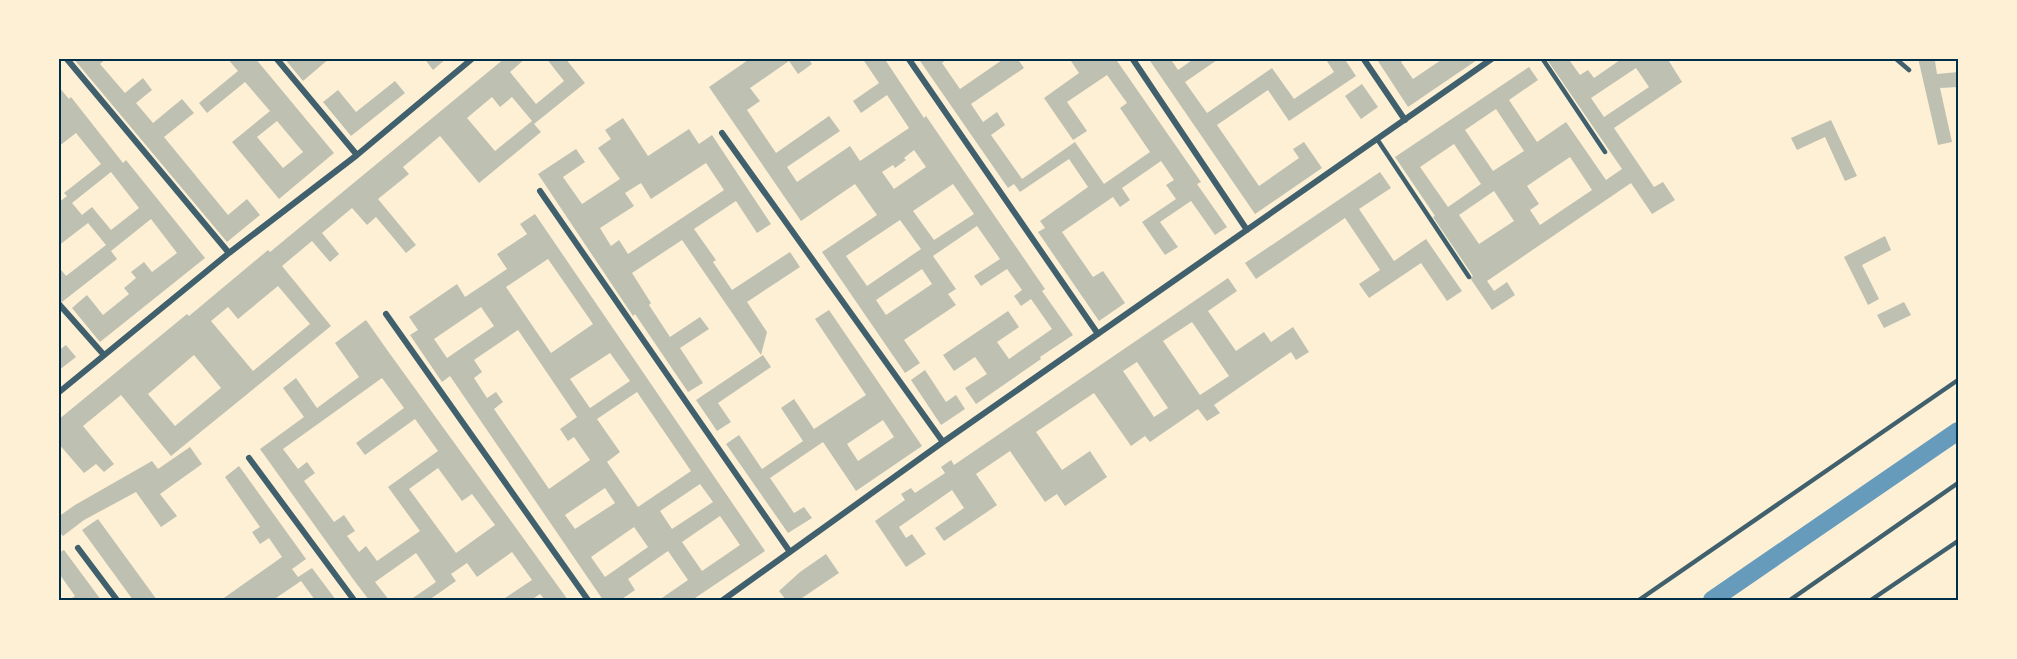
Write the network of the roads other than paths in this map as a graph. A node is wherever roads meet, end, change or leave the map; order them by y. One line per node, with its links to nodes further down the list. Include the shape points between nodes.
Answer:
1 (66, 58): 18 (street)
2 (276, 58): 15 (street)
3 (473, 58): 15 (street)
4 (908, 58): 22 (street)
5 (1132, 58): 17 (street)
6 (1363, 58): 11 (street)
7 (1493, 58): 11 (street)
8 (1542, 58): 14 (lane)
9 (1895, 58): 10 (lane)
10 (1909, 70)
11 (1405, 120): 13 (street)
12 (722, 133): 26 (street)
13 (1377, 139): 17 (street); 19 (lane)
14 (1605, 152)
15 (357, 155): 18 (street)
16 (540, 191): 31 (street)
17 (1247, 230): 22 (street)
18 (229, 253): 23 (street)
19 (1469, 277)
20 (58, 303): 23 (street)
21 (386, 314): 34 (street)
22 (1098, 334): 26 (street)
23 (104, 356): 25 (street)
24 (1959, 380): 36 (lane)
25 (58, 393)
26 (943, 442): 31 (street)
27 (249, 458): 33 (street)
28 (1959, 483): 37 (lane)
29 (1959, 541): 38 (lane)
30 (78, 548): 32 (street)
31 (790, 552): 35 (street)
32 (117, 600)
33 (354, 600)
34 (588, 600)
35 (723, 600)
36 (1639, 600)
37 (1791, 600)
38 (1871, 600)

